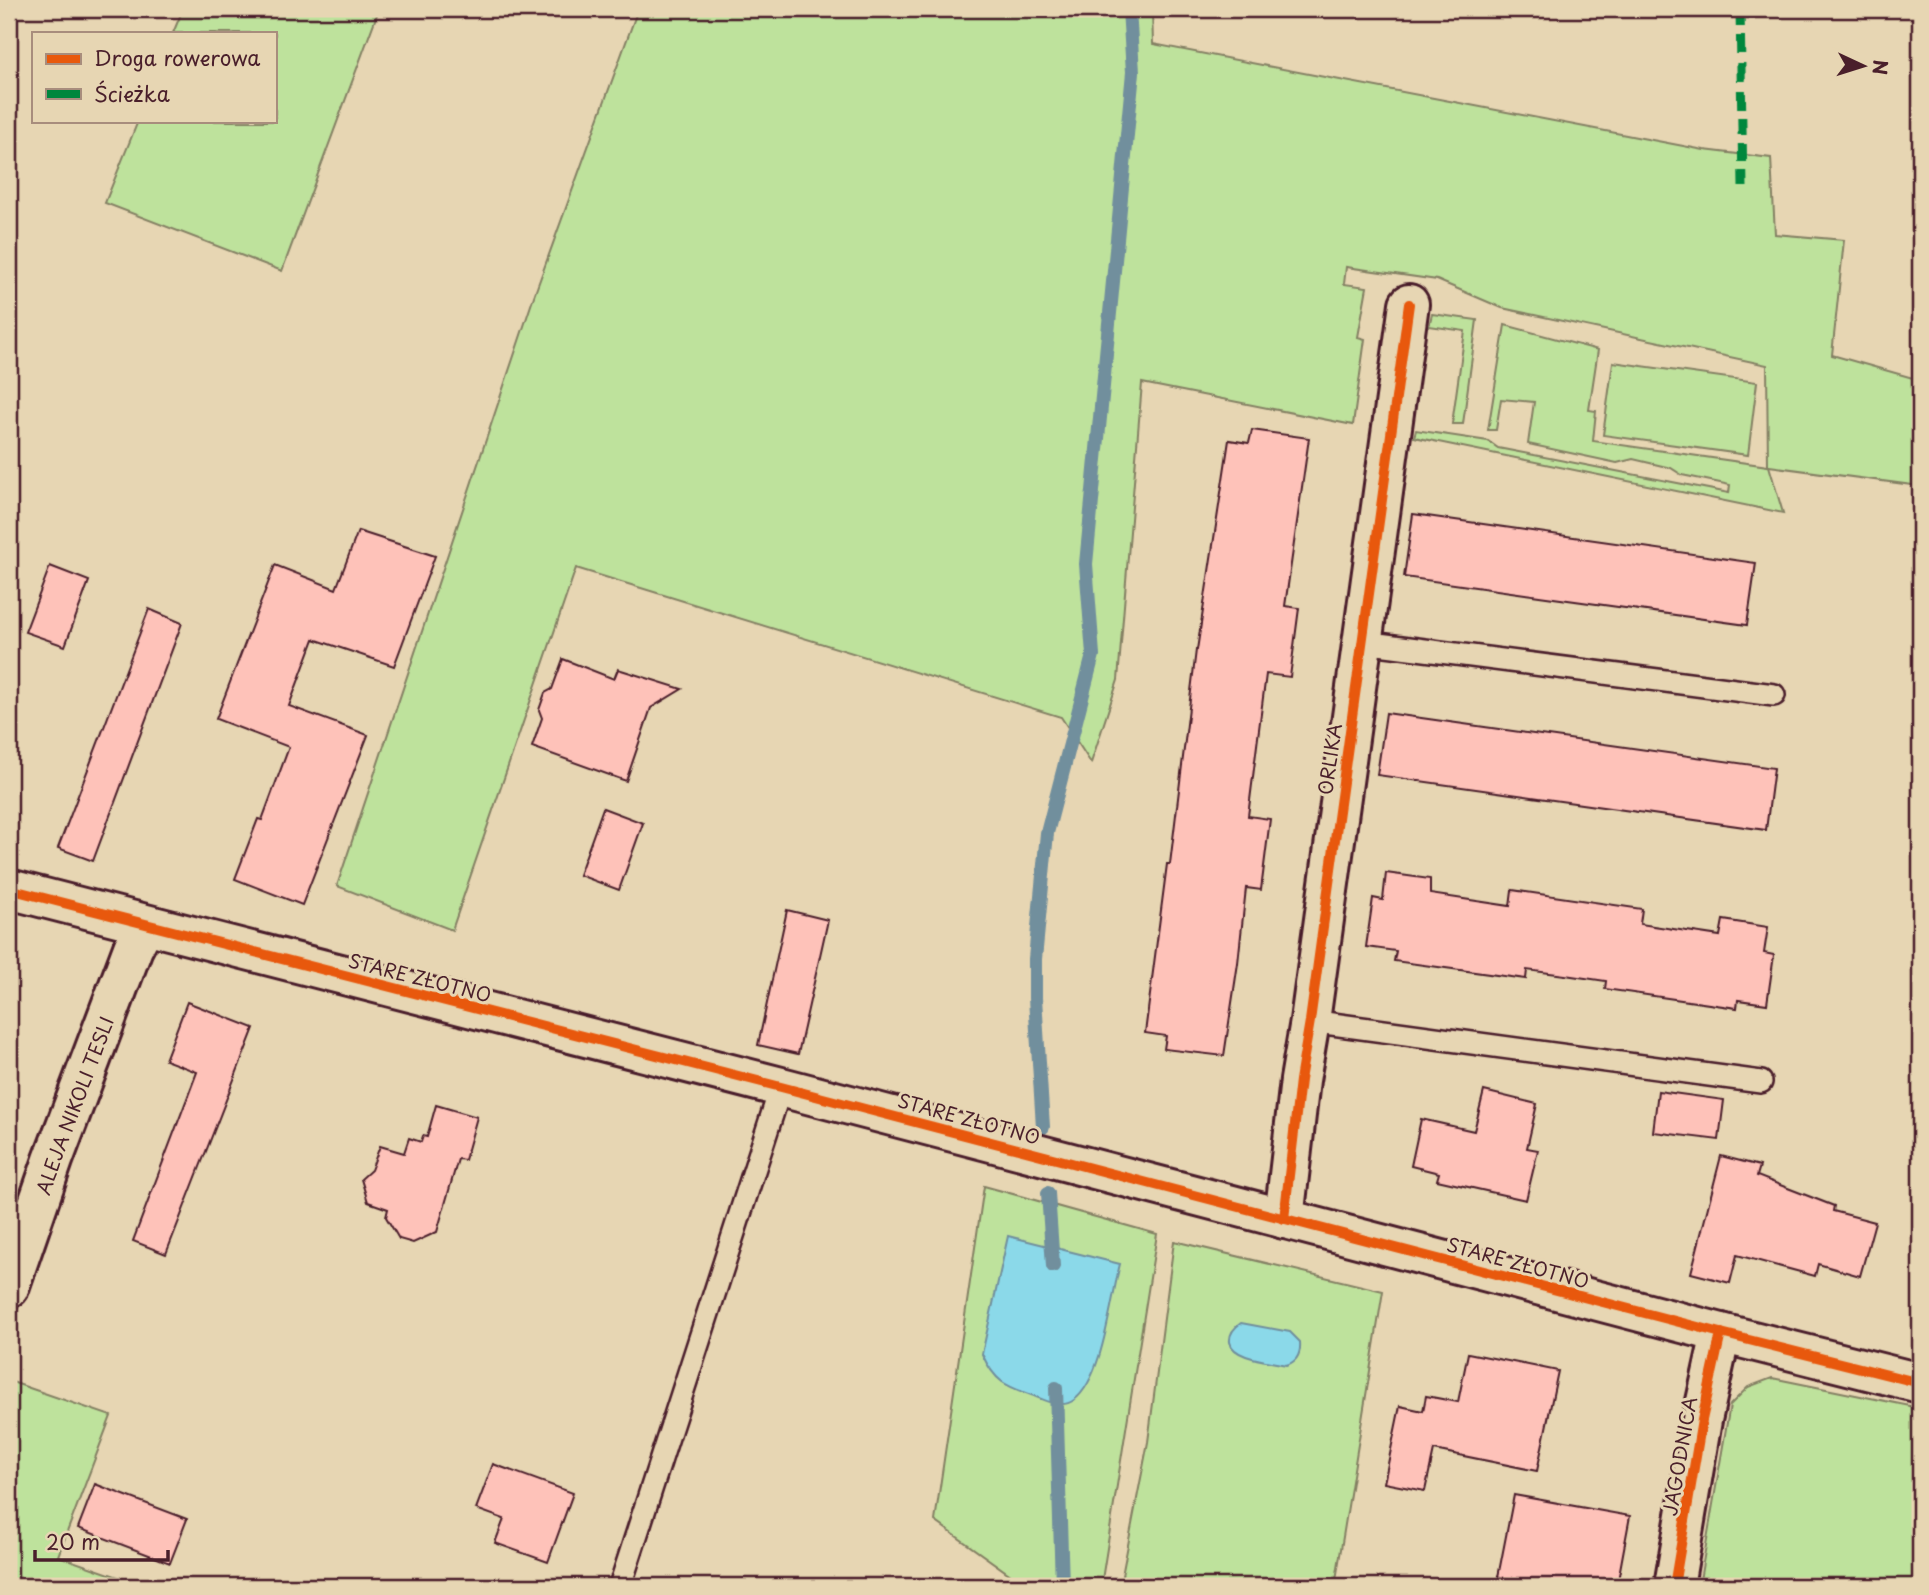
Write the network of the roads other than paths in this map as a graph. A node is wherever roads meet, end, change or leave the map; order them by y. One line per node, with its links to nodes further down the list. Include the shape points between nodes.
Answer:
1 (1409, 303): 2 (street, ORLIKA)
2 (1363, 642): 3 (lane); 6 (street, ORLIKA)
3 (1774, 695)
4 (9, 889): 5 (street, STARE ZŁOTNO)
5 (145, 925): 8 (street, STARE ZŁOTNO); 10 (street, ALEJA NIKOLI TESLI, via 53,1160)
6 (1310, 1021): 7 (lane); 9 (street, ORLIKA)
7 (1762, 1082)
8 (781, 1087): 9 (street, STARE ZŁOTNO); 13 (lane)
9 (1284, 1219): 11 (street, STARE ZŁOTNO)
10 (9, 1288)
11 (1721, 1333): 12 (street, STARE ZŁOTNO); 14 (street, JAGODNICA)
12 (1920, 1383)
13 (620, 1586)
14 (1674, 1586)

